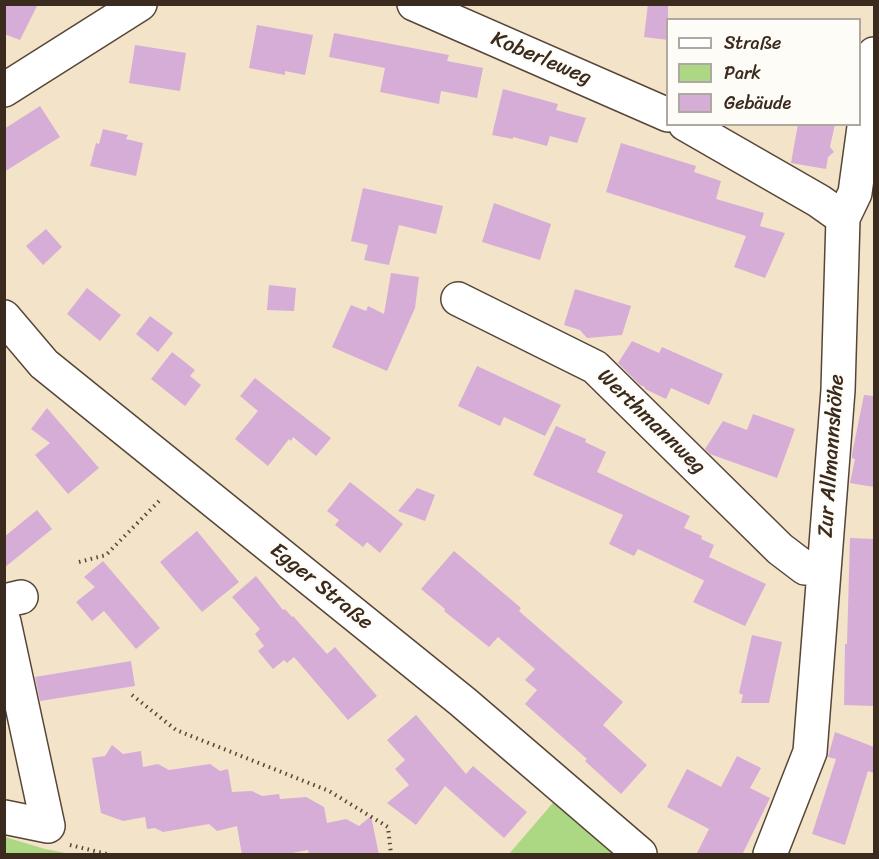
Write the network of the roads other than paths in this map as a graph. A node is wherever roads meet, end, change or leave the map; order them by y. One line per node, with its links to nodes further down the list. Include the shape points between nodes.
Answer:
1 (140, 4): 4 (street)
2 (414, 4): 5 (street, Koberleweg)
3 (874, 54): 7 (street, Zur Allmannshöhe)
4 (4, 90)
5 (666, 114)
6 (688, 126): 7 (street, via 819,201)
7 (858, 203): 10 (street, Zur Allmannshöhe)
8 (458, 299): 10 (street, Werthmannweg, via 595,367 780,549 805,568)
9 (4, 317): 13 (street, Egger Straße, via 44,364 463,702)
10 (823, 569): 14 (street, Zur Allmannshöhe, via 810,752)
11 (10, 606): 12 (street, via 56,835)
12 (4, 817)
13 (640, 855)
14 (770, 855)

